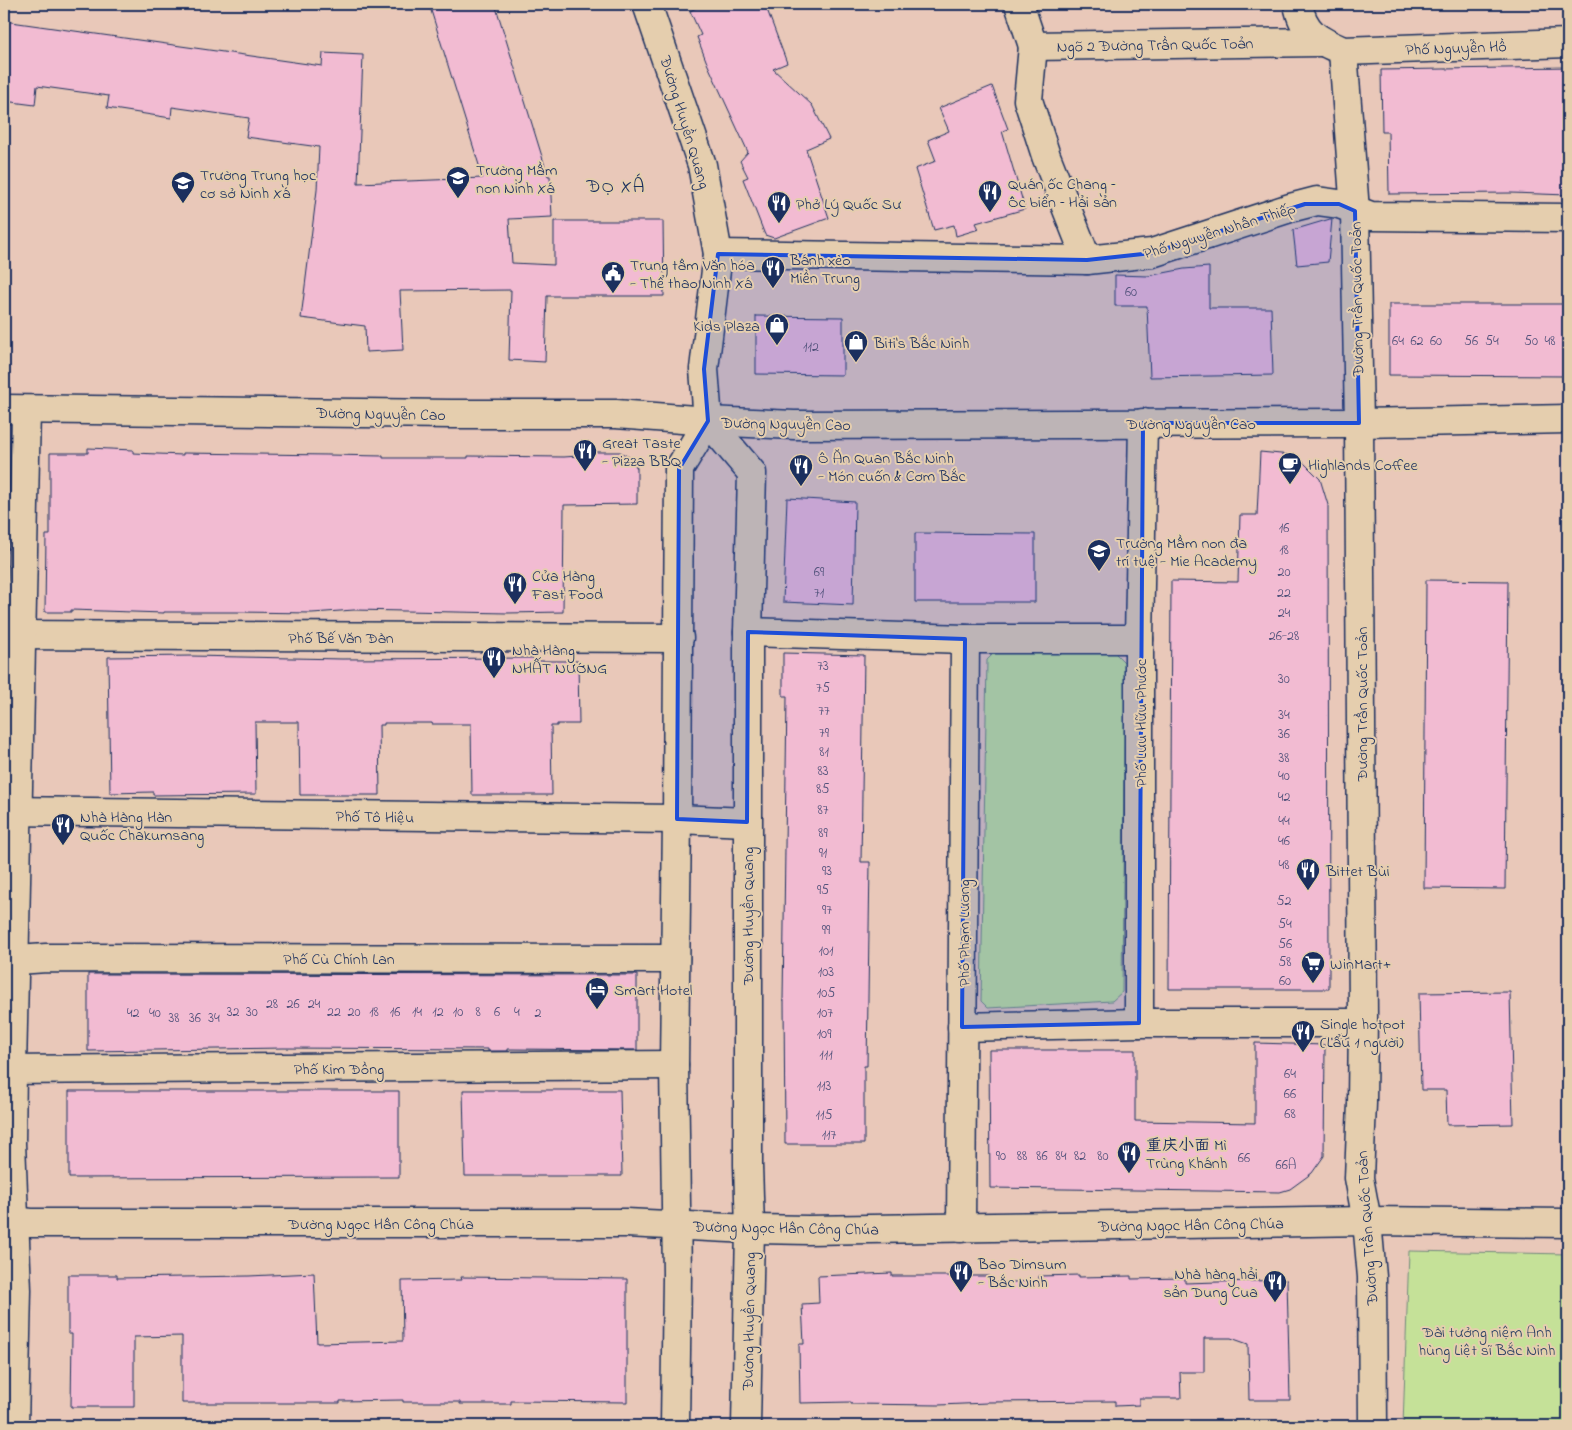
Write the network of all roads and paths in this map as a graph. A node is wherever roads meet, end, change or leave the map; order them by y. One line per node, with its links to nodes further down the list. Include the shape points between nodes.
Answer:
1 (647, 4): 9 (street, Đường Huyền Quang, via 702,165)
2 (1019, 4): 5 (street, Ngõ 2 Đường Trần Quốc Toản)
3 (1298, 4): 6 (street, via 1304,24)
4 (1568, 43): 6 (street, Phố Nguyễn Hồ)
5 (1033, 46): 6 (street, Ngõ 2 Đường Trần Quốc Toản); 10 (street, via 1028,100)
6 (1332, 47): 7 (street, Đường Trần Quốc Toản)
7 (1355, 211): 8 (street, Phố Nguyễn Nhân Thiếp, via 1377,217); 10 (street, Phố Nguyễn Nhân Thiếp, via 1339,204 1317,201 1152,253); 15 (street, Đường Trần Quốc Toản)
8 (1568, 218)
9 (718, 254): 10 (street, Phố Nguyễn Nhân Thiếp); 13 (street, Đường Huyền Quang, via 704,368)
10 (1087, 260)
11 (15, 409): 13 (street, Đường Nguyễn Cao, via 616,414); 17 (street)
12 (1568, 420): 15 (street, Đường Nguyễn Cao)
13 (708, 421): 14 (street, Đường Nguyễn Cao, via 794,426); 16 (street, Đường Huyền Quang, via 752,473); 18 (street, via 679,469)
14 (1143, 423): 15 (street, Đường Nguyễn Cao); 20 (street, Phố Lưu Hữu Phước)
15 (1359, 423): 27 (street, Đường Trần Quốc Toản)
16 (748, 632): 19 (street); 23 (street, Đường Huyền Quang)
17 (12, 636): 18 (street, Phố Bế Văn Đàn); 21 (street)
18 (679, 638): 22 (street)
19 (965, 639): 20 (street); 28 (street, Phố Phạm Lương)
20 (1140, 639): 26 (street, Phố Lưu Hữu Phước)
21 (11, 812): 22 (street, Phố Tô Hiệu); 25 (street)
22 (677, 819): 23 (street, Phố Tô Hiệu); 24 (street)
23 (747, 822): 36 (street, Đường Huyền Quang)
24 (675, 959): 25 (street, Phố Cù Chính Lan, via 46,958); 29 (street)
25 (9, 961): 30 (street)
26 (1139, 1023): 27 (street); 28 (street)
27 (1363, 1023): 32 (street, Đường Trần Quốc Toản, via 1359,1178)
28 (962, 1027): 35 (street, Phố Phạm Lương)
29 (674, 1065): 30 (street, Phố Kim Đồng); 34 (street)
30 (8, 1070): 31 (street, via 12,1143)
31 (9, 1221): 34 (street, Đường Ngọc Hân Công Chúa); 37 (street, via 17,1290)
32 (1367, 1221): 33 (street, Đường Ngọc Hân Công Chúa); 35 (street, Đường Ngọc Hân Công Chúa); 40 (street, Đường Trần Quốc Toản, via 1372,1276)
33 (1568, 1223)
34 (677, 1225): 36 (street, Đường Ngọc Hân Công Chúa); 38 (street)
35 (961, 1228): 36 (street, Đường Ngọc Hân Công Chúa)
36 (750, 1229): 39 (street, Đường Huyền Quang)
37 (14, 1426)
38 (675, 1426)
39 (746, 1426)
40 (1373, 1426)

